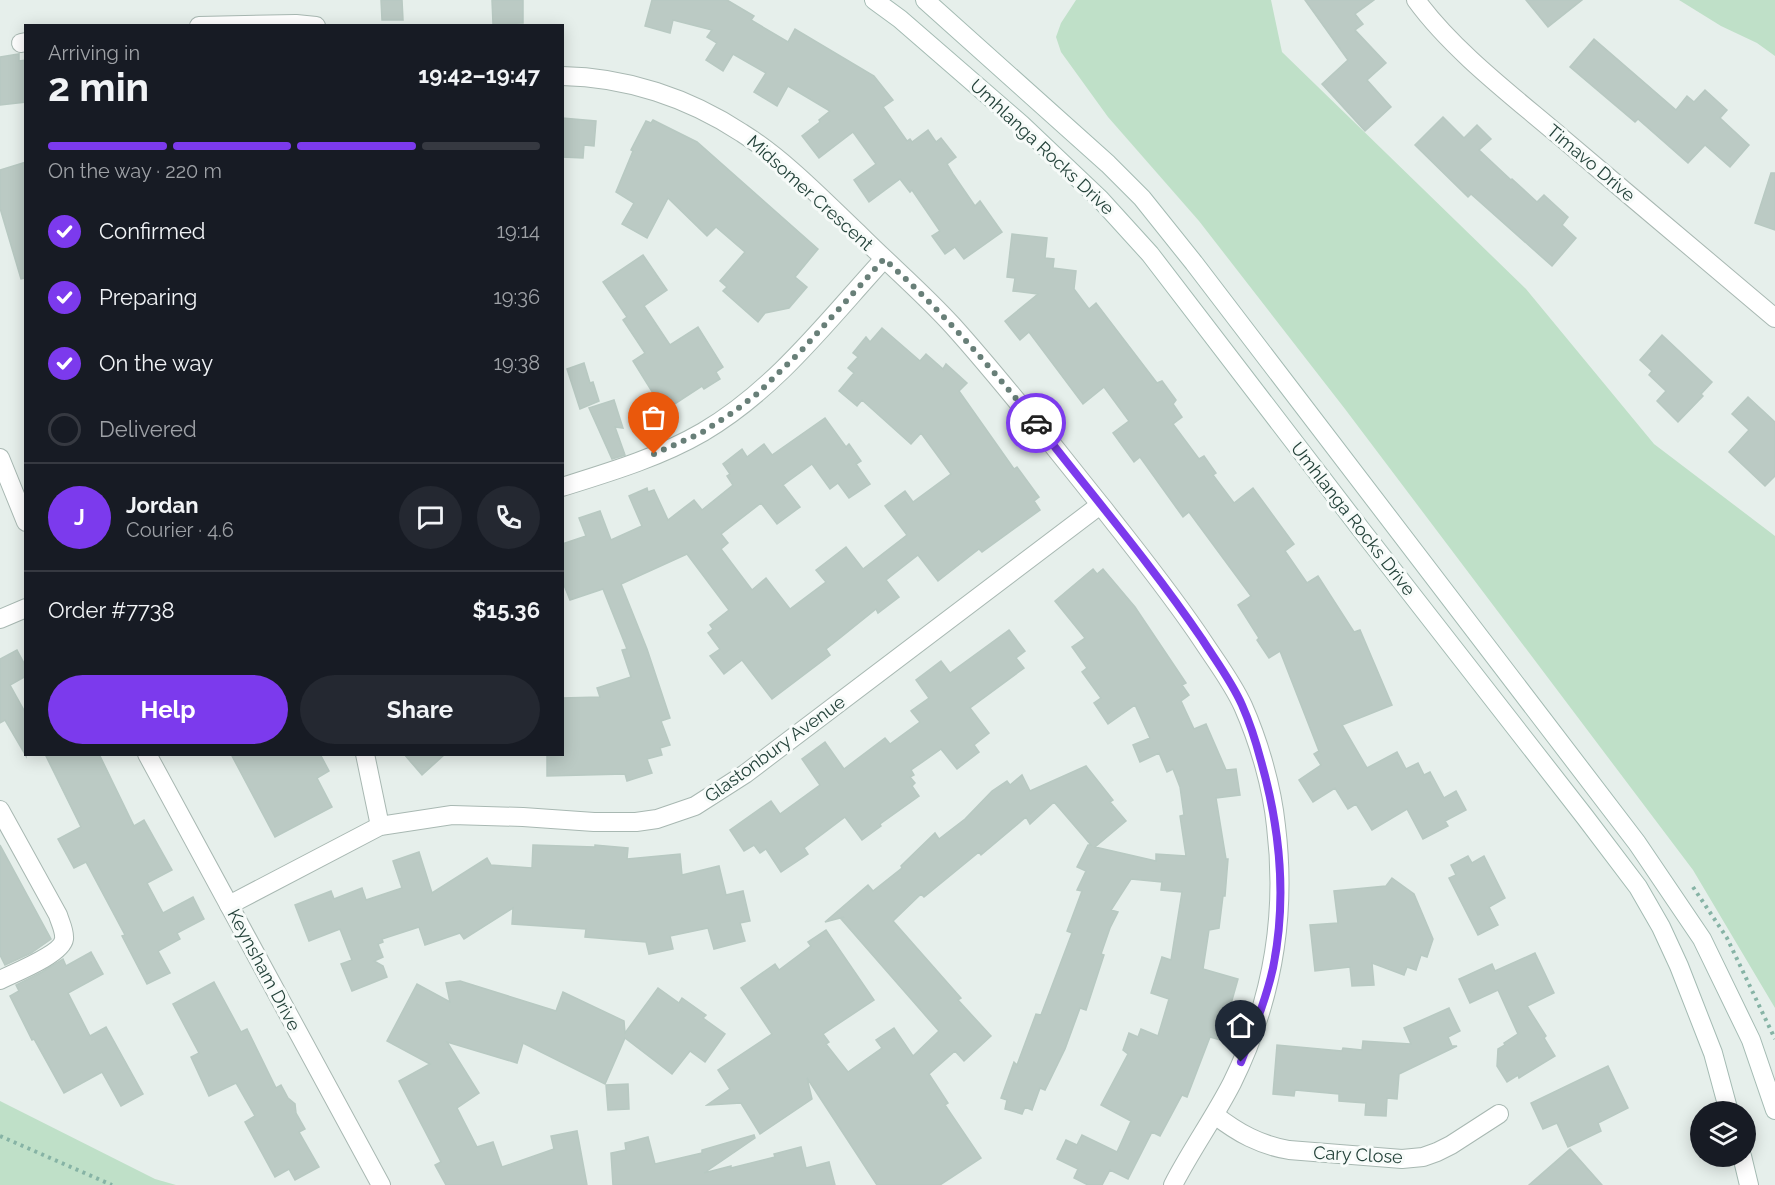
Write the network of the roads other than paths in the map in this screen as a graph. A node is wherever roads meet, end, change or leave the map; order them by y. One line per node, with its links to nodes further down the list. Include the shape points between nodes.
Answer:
1 (874, 0): 19 (street, Umhlanga Rocks Drive, via 1021,124 1100,199 1150,254 1638,887 1679,966 1713,1053)
2 (925, 0): 20 (street, Umhlanga Rocks Drive, via 1108,164 1142,198 1194,263 1665,882 1702,939 1727,989 1751,1040)
3 (1416, 0): 6 (street, Timavo Drive, via 1443,32 1497,83)
4 (564, 76): 5 (street, Midsomer Crescent, via 634,85 703,110 745,134 815,192)
5 (884, 259): 8 (street, via 802,350 732,413 701,433 654,454); 9 (street, Midsomer Crescent, via 988,366)
6 (1775, 318)
7 (0, 458): 10 (street)
8 (564, 486)
9 (1100, 505): 16 (street, Glastonbury Avenue, via 745,774 695,806 636,822 452,815); 22 (street, Midsomer Crescent, via 1162,582 1222,670 1242,705 1270,790 1280,889 1273,967 1241,1062)
10 (24, 515)
11 (24, 609): 12 (street)
12 (0, 619)
13 (148, 756): 17 (street, Keynsham Drive)
14 (365, 756): 16 (street)
15 (0, 810): 18 (street, via 58,915 64,939 52,953)
16 (380, 826): 17 (street, Glastonbury Avenue)
17 (229, 905): 24 (street, Keynsham Drive)
18 (0, 980)
19 (1726, 1101)
20 (1775, 1110)
21 (1499, 1114): 22 (street, Cary Close, via 1437,1152 1402,1159 1272,1147 1252,1140)
22 (1215, 1115): 25 (street, Midsomer Crescent)
23 (1745, 1167): 26 (street)
24 (381, 1185)
25 (1173, 1185)
26 (1749, 1185)

